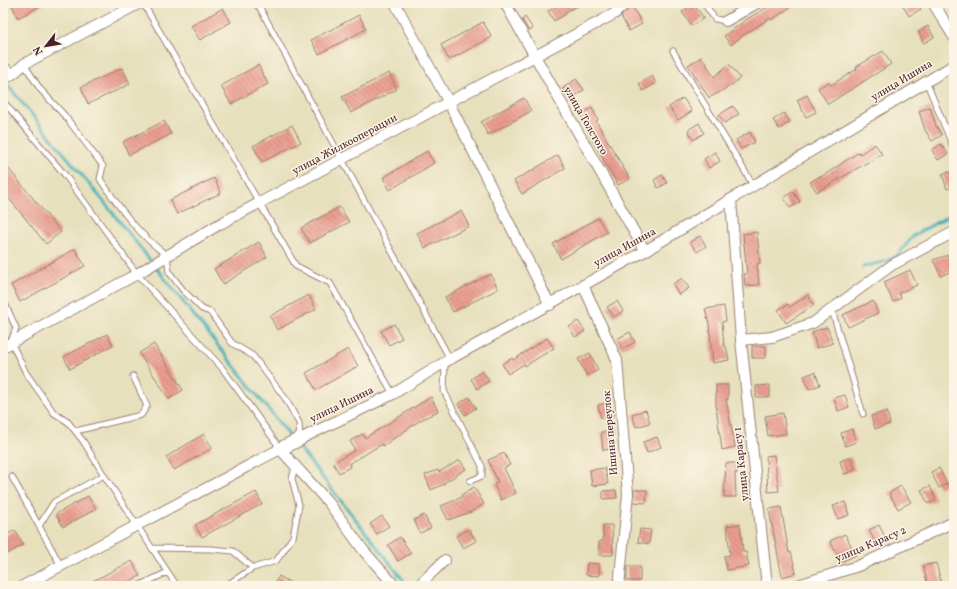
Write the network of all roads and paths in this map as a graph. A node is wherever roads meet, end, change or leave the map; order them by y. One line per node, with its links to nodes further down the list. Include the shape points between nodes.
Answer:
1 (140, 3): 15 (street)
2 (143, 3): 26 (lane)
3 (254, 3): 23 (lane, via 260,8)
4 (395, 3): 21 (street)
5 (505, 3): 13 (street, улица Толстого)
6 (626, 3): 13 (street, улица Жилкооперации, via 614,14)
7 (704, 3): 10 (lane, via 715,19)
8 (757, 3): 10 (street)
9 (933, 3): 11 (street)
10 (726, 21)
11 (954, 37)
12 (673, 51): 24 (lane)
13 (535, 57): 21 (street, улица Жилкооперации); 28 (street, улица Толстого)
14 (3, 63): 17 (lane)
15 (24, 64): 17 (street); 29 (lane, via 40,89 65,116 103,166 100,179 117,203 150,243)
16 (954, 65): 19 (street, улица Ишина)
17 (14, 73): 18 (street)
18 (3, 80)
19 (926, 81): 22 (lane); 24 (street, улица Ишина)
20 (3, 101): 30 (lane, via 65,175)
21 (449, 103): 23 (street, улица Жилкооперации); 33 (street)
22 (954, 149)
23 (342, 160): 26 (street, улица Жилкооперации); 37 (lane)
24 (753, 185): 25 (street, улица Ишина)
25 (731, 199): 28 (street, улица Ишина); 35 (street, улица Карасу 1)
26 (259, 203): 29 (street, улица Жилкооперации); 39 (lane, via 296,266 330,283)
27 (954, 232): 34 (street, via 892,265)
28 (646, 251): 31 (street, улица Ишина)
29 (167, 255): 30 (street, улица Жилкооперации); 44 (lane, via 169,272 183,290 202,309 210,312 232,342 253,356 285,398 299,423)
30 (138, 274): 36 (street); 45 (lane, via 222,368)
31 (583, 285): 33 (street, улица Ишина); 64 (street, Ишина переулок, via 617,360 628,494)
32 (3, 299): 36 (lane, via 16,328)
33 (550, 305): 37 (street, улица Ишина)
34 (832, 310): 35 (street, via 813,322 772,337); 42 (lane)
35 (741, 340): 65 (street, улица Карасу 1)
36 (7, 345): 43 (lane, via 54,413 68,422)
37 (447, 361): 39 (street, улица Ишина); 49 (lane, via 444,391 482,466 482,476)
38 (132, 376): 43 (lane, via 147,406 141,415)
39 (393, 394): 44 (street, улица Ишина)
40 (3, 408): 41 (lane)
41 (3, 412)
42 (863, 414)
43 (76, 432): 47 (lane)
44 (300, 439): 45 (street)
45 (280, 449): 46 (street); 51 (street)
46 (295, 466): 56 (lane, via 292,478 299,505 293,537 276,561); 62 (street, via 329,503 364,551)
47 (104, 475): 51 (lane); 52 (lane, via 54,502)
48 (12, 477): 52 (lane)
49 (470, 481)
50 (954, 522): 66 (street, улица Карасу 2, via 858,566)
51 (138, 525): 53 (lane); 55 (street)
52 (39, 526): 55 (lane)
53 (153, 548): 56 (lane, via 233,551); 57 (lane)
54 (445, 560): 63 (street)
55 (61, 566): 58 (street)
56 (253, 568): 61 (lane)
57 (168, 572): 59 (lane); 60 (lane)
58 (23, 586)
59 (138, 586)
60 (177, 586)
61 (225, 586)
62 (395, 586)
63 (418, 586)
64 (619, 586)
65 (768, 586)
66 (795, 586)

